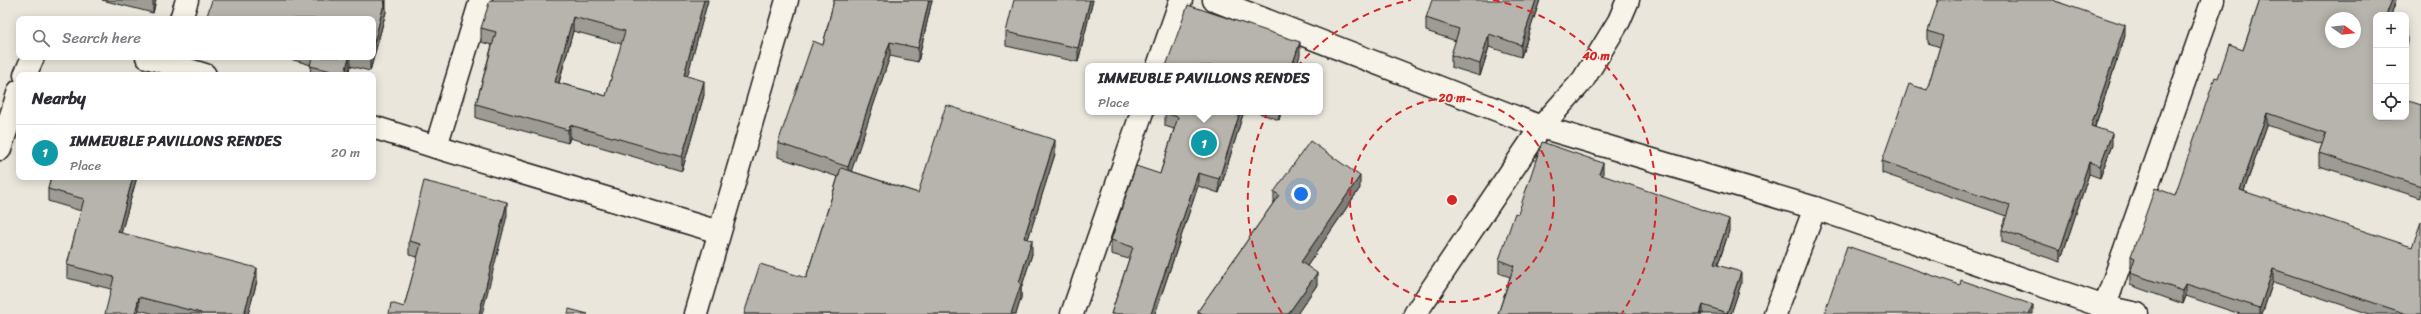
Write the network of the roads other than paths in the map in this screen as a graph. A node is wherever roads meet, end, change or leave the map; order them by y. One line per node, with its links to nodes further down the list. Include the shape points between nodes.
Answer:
1 (187, 0): 8 (street)
2 (481, 0): 18 (street)
3 (787, 0): 21 (street)
4 (1181, 0): 11 (street)
5 (1214, 0): 16 (street)
6 (1628, 0): 16 (street, via 1620,21 1583,80)
7 (2213, 0): 22 (street)
8 (182, 16)
9 (32, 60): 12 (street)
10 (169, 60): 13 (street)
11 (1159, 63)
12 (26, 72)
13 (198, 72)
14 (16, 100): 19 (street)
15 (1141, 115): 24 (street)
16 (1541, 127): 20 (street); 25 (street)
17 (376, 128): 18 (street)
18 (436, 147): 21 (street)
19 (0, 149)
20 (1815, 208): 22 (street); 26 (street)
21 (719, 232): 23 (street)
22 (2103, 311): 27 (street)
23 (696, 314)
24 (1072, 314)
25 (1415, 314)
26 (1774, 314)
27 (2137, 314)

